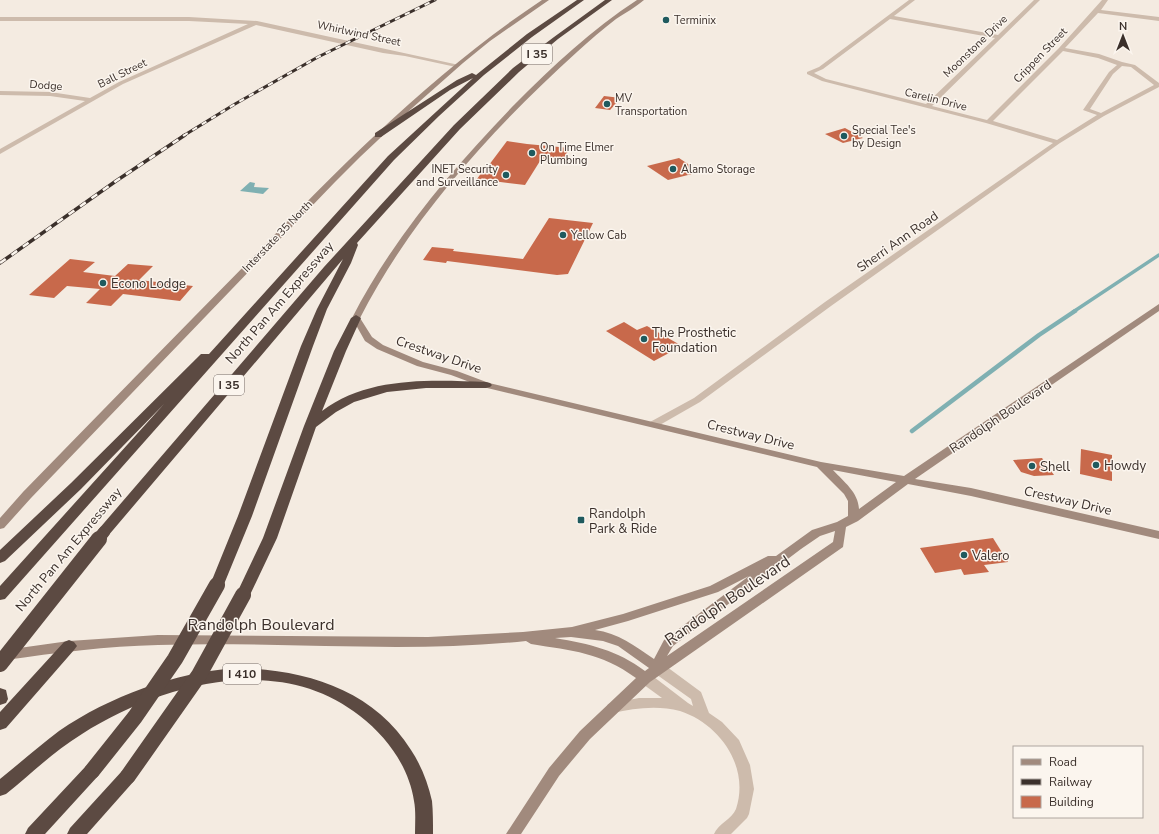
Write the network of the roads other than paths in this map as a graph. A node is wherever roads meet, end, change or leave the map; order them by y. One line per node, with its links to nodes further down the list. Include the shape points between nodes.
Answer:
1 (546, 0): 15 (main road, Interstate 35 North)
2 (581, 0): 17 (highway, North Pan Am Expressway / I 35)
3 (609, 0): 27 (highway, North Pan Am Expressway / I 35, via 516,70 475,108)
4 (642, 0): 30 (main road, via 610,21 578,47 478,146 383,269)
5 (912, 0): 9 (street)
6 (1037, 0): 13 (street, Moonstone Drive)
7 (1105, 0): 8 (street, Crippen Street)
8 (1096, 11): 11 (street); 14 (street, Crippen Street)
9 (890, 17): 13 (street); 21 (street, Carelin Drive, via 821,68 808,73 824,80)
10 (0, 19): 12 (street, Whirlwind Street, via 216,20)
11 (1159, 19)
12 (257, 23): 15 (street, Whirlwind Street); 20 (street, Ball Street, via 121,83)
13 (998, 37): 21 (street, Moonstone Drive)
14 (1062, 49): 16 (street, via 1099,56); 23 (street, Crippen Street)
15 (456, 64): 24 (main road, Interstate 35 North)
16 (1121, 64): 18 (street, via 1133,66); 22 (street, via 1111,73 1086,110)
17 (486, 69): 24 (highway, via 455,83); 28 (highway, North Pan Am Expressway / I 35, via 391,158)
18 (1158, 85): 22 (street, Sherri Ann Road)
19 (0, 93): 20 (street, Dodge, via 50,94)
20 (90, 100): 26 (street, Ball Street)
21 (927, 107): 23 (street, Carelin Drive)
22 (1102, 115): 25 (street, Sherri Ann Road)
23 (988, 122): 25 (street, Carelin Drive)
24 (378, 135): 36 (main road, Interstate 35 North)
25 (1058, 142): 32 (street, Sherri Ann Road, via 697,400)
26 (0, 152)
27 (354, 240): 41 (highway, North Pan Am Expressway / I 35); 61 (highway, bridge, via 346,263 322,309 307,346 217,585 175,659 135,717 92,771)
28 (281, 282): 44 (highway); 45 (highway, North Pan Am Expressway / I 35)
29 (1159, 307): 35 (main road, Randolph Boulevard)
30 (356, 318): 31 (main road, Crestway Drive, via 368,338 380,347 396,355); 33 (highway)
31 (486, 385): 32 (main road, Crestway Drive); 33 (highway, via 424,384 369,392 332,409)
32 (654, 424): 34 (main road, Crestway Drive)
33 (310, 426): 62 (highway, bridge, via 270,538 226,628 199,675 128,776)
34 (821, 465): 35 (main road, Crestway Drive); 37 (main road, via 848,492 853,501)
35 (906, 480): 37 (main road, Randolph Boulevard); 42 (main road, Crestway Drive)
36 (27, 495): 38 (main road, Interstate 35 North); 39 (main road, Interstate 35 North)
37 (854, 518): 40 (main road, Randolph Boulevard)
38 (0, 521)
39 (0, 525)
40 (841, 525): 43 (main road, Randolph Boulevard, via 816,533); 51 (main road, Randolph Boulevard, via 839,544)
41 (104, 532): 49 (highway, North Pan Am Expressway / I 35, bridge); 50 (highway, bridge)
42 (1159, 535)
43 (797, 546): 46 (main road, via 714,589); 51 (main road, Randolph Boulevard, via 668,643)
44 (0, 558)
45 (0, 595)
46 (571, 632): 47 (main road, Randolph Boulevard); 51 (main road, Randolph Boulevard, via 605,636 622,642)
47 (524, 637): 48 (main road, Randolph Boulevard, via 428,642 158,640); 52 (main road, Randolph Boulevard, via 609,655)
48 (70, 646): 49 (main road, Randolph Boulevard); 59 (highway)
49 (0, 655)
50 (0, 664)
51 (658, 668): 52 (main road); 53 (street); 58 (street, via 696,696)
52 (645, 678): 53 (street); 57 (main road)
53 (661, 690): 56 (street)
54 (0, 694): 55 (highway)
55 (0, 698)
56 (682, 707): 57 (street, via 650,701); 58 (street)
57 (614, 708): 64 (main road, via 585,735 554,772)
58 (704, 716): 65 (street, via 734,744 743,765 747,789 742,814)
59 (0, 723)
60 (0, 789): 63 (highway, I 410, via 75,730 111,710 194,679 250,674 319,685 345,696 367,712 393,736 418,780 423,802)
61 (34, 834)
62 (76, 834)
63 (424, 834)
64 (513, 834)
65 (721, 834)

